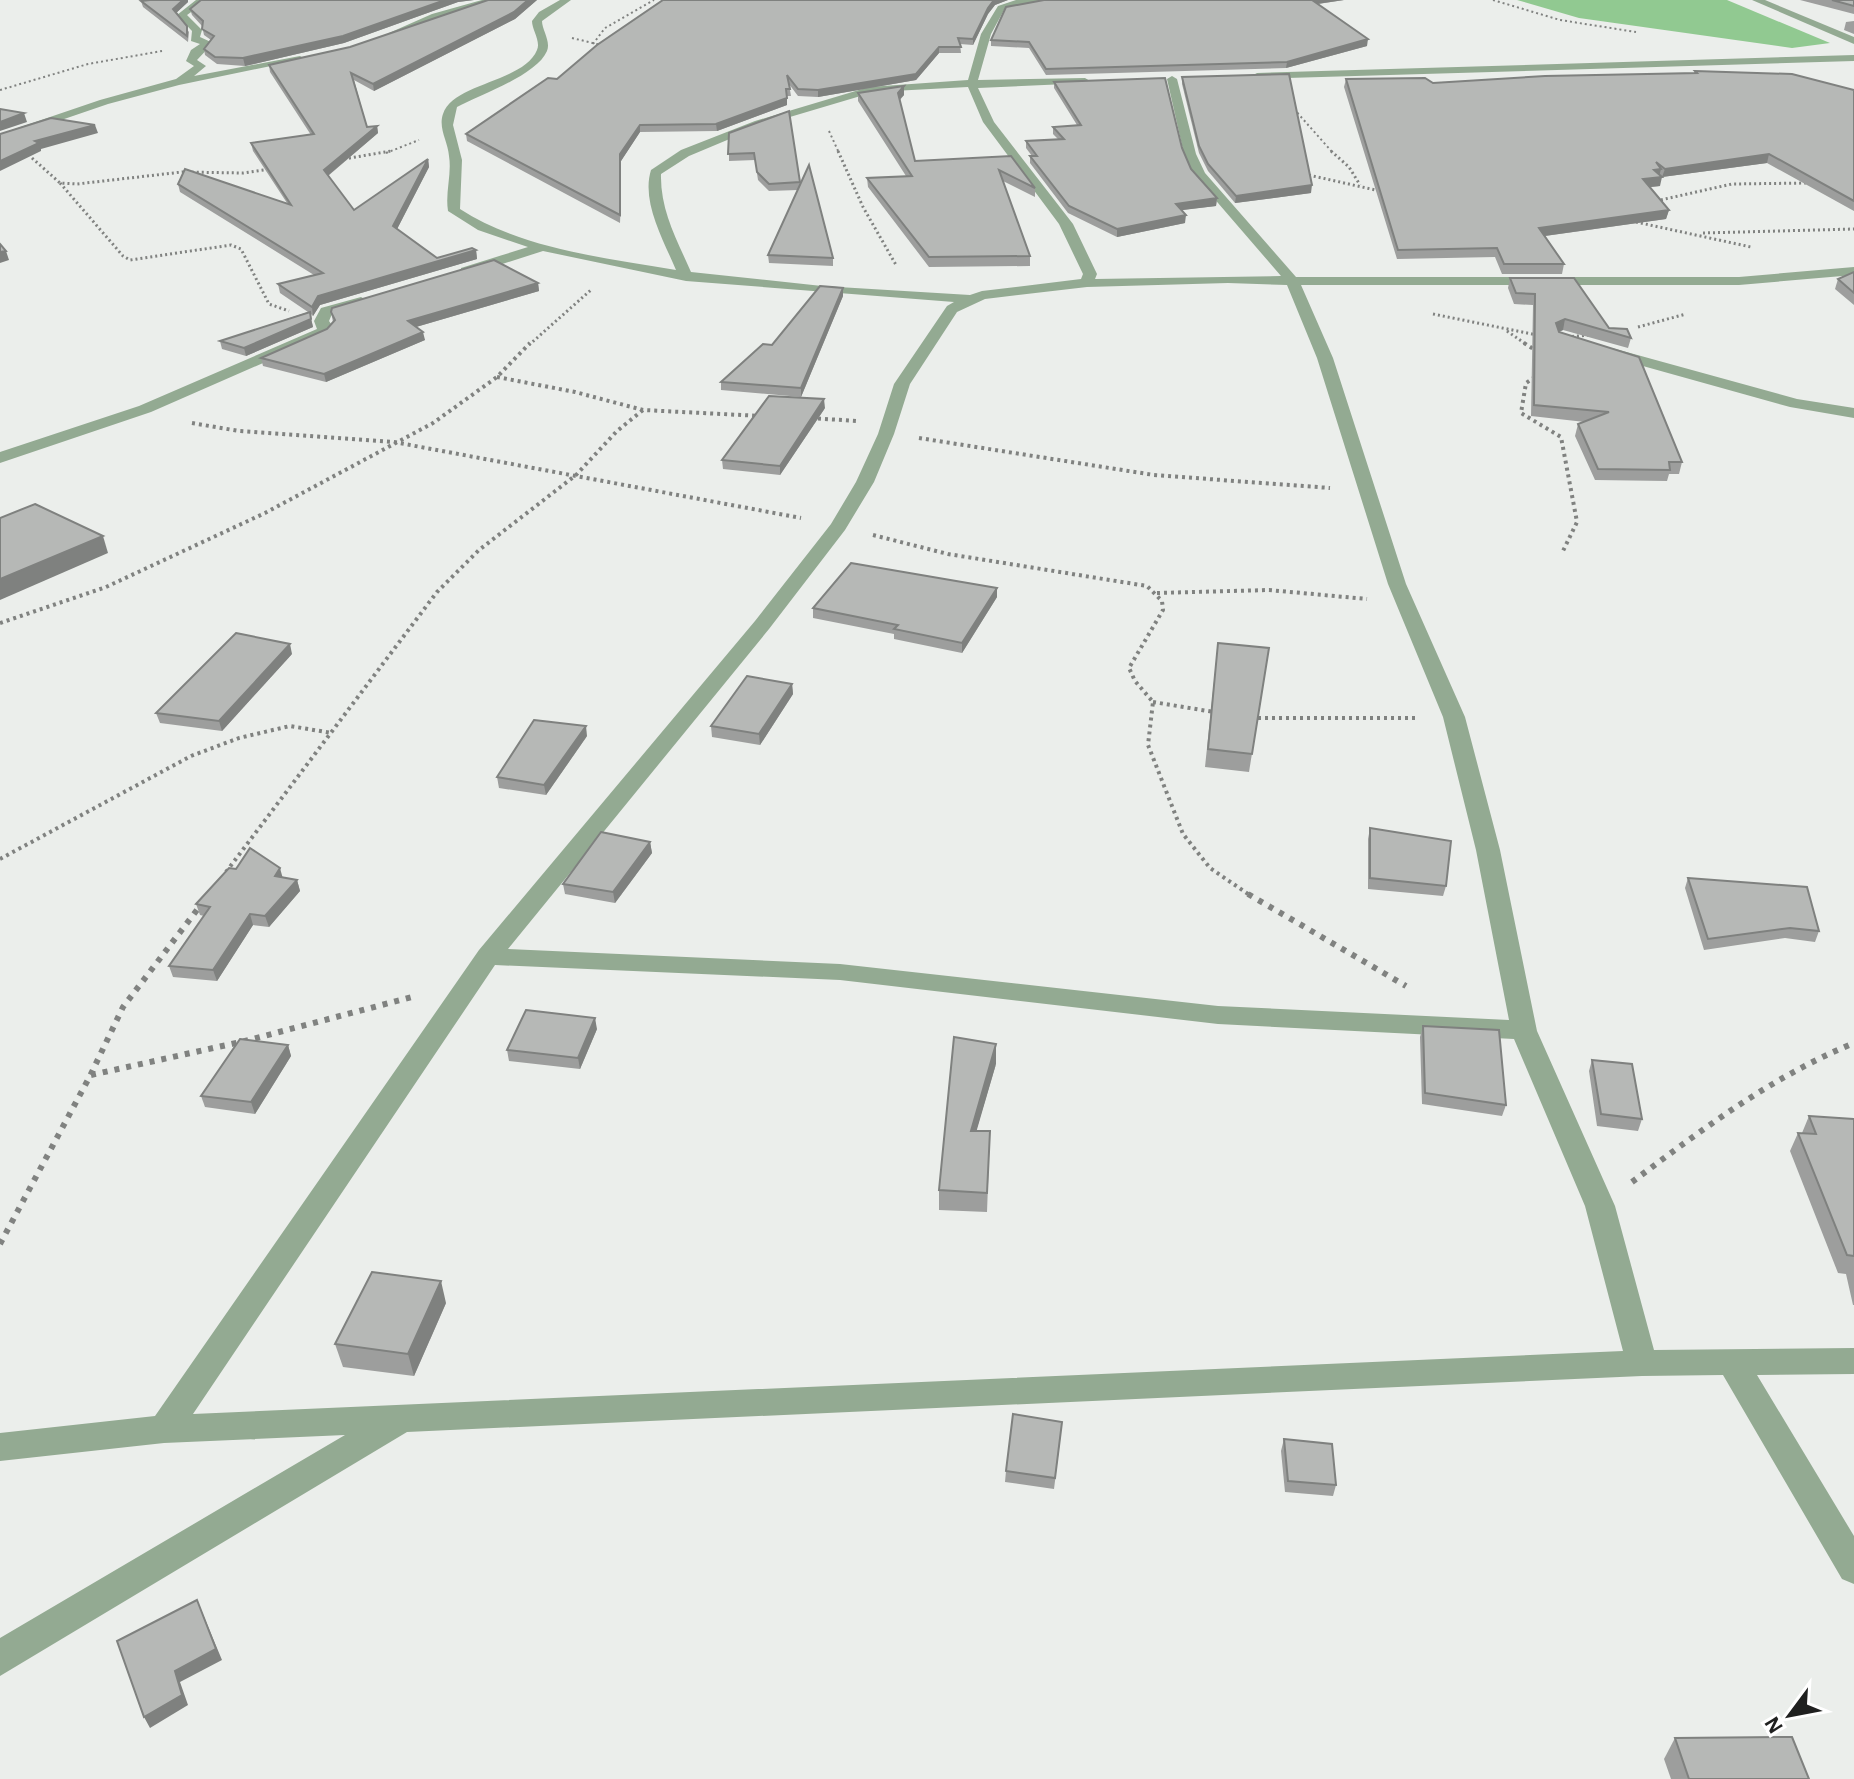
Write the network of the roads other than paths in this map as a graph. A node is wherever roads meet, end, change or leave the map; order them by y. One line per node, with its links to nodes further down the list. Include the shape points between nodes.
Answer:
1 (203, 0): 13 (street, via 182,15 197,30 195,39 208,43 191,61 201,66)
2 (493, 0): 6 (street)
3 (566, 0): 16 (street, via 539,17 536,29 544,48 540,55 446,113 456,159 454,211)
4 (1055, 0): 14 (street, via 997,11 979,51)
5 (1757, 0): 7 (street)
6 (382, 37)
7 (1854, 41)
8 (314, 56): 13 (street)
9 (1854, 58): 10 (street)
10 (1248, 76)
11 (1172, 79): 20 (street, via 1199,174)
12 (1099, 80): 14 (street)
13 (178, 82): 15 (street)
14 (972, 85): 19 (street, via 898,86 816,105 712,141 655,173 656,205); 21 (street, via 981,109 1066,224 1090,274)
15 (3, 137)
16 (543, 247): 18 (street); 19 (street)
17 (1854, 271): 20 (street, via 1739,281)
18 (446, 277)
19 (686, 277): 23 (street)
20 (1293, 282): 21 (street); 28 (street, via 1325,358 1405,602 1454,717 1488,850)
21 (1087, 283): 23 (street)
22 (373, 298): 26 (street, via 326,311 321,321 327,328 322,332 145,409)
23 (969, 299): 27 (street, via 952,309 902,384 865,482 839,526)
24 (1592, 346): 25 (street, via 1796,404)
25 (1854, 413)
26 (0, 458)
27 (488, 956): 28 (street, via 840,972 1218,1015); 33 (street)
28 (1524, 1031): 31 (street, via 1600,1206)
29 (1854, 1361): 30 (street)
30 (1732, 1362): 31 (street); 35 (street)
31 (1642, 1363): 32 (street)
32 (403, 1418): 33 (street); 36 (street)
33 (164, 1429): 34 (street)
34 (0, 1447)
35 (1854, 1568)
36 (0, 1658)

